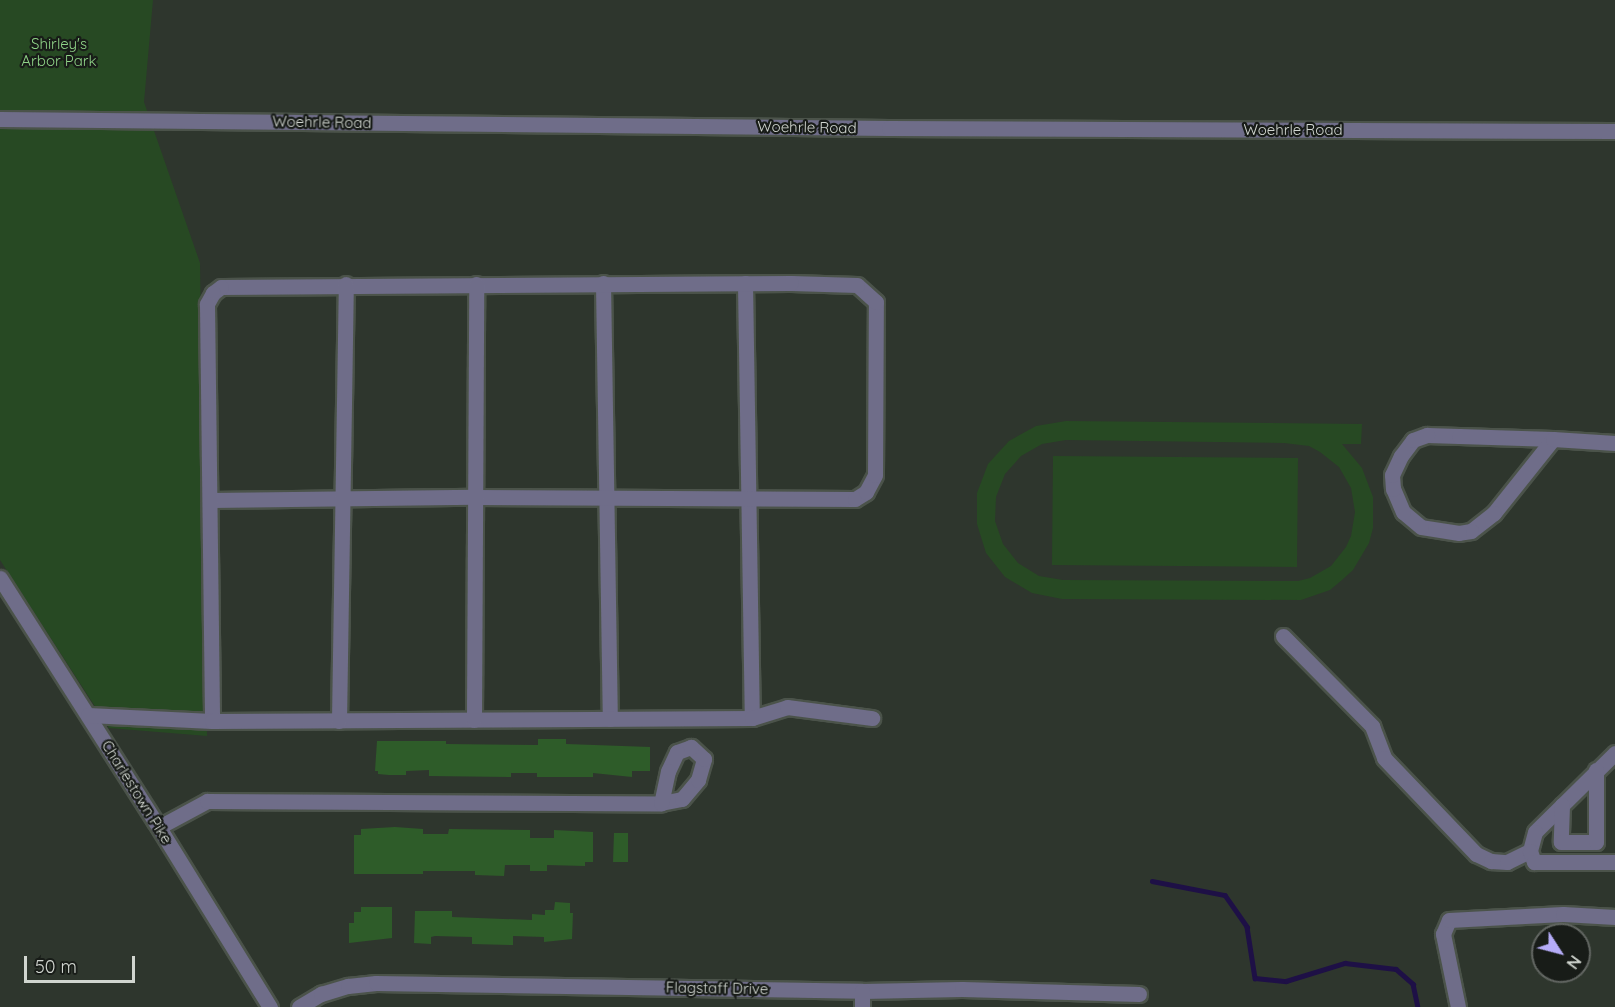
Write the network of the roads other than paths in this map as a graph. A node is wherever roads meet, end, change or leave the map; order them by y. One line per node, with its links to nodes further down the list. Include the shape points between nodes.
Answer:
1 (0, 119): 2 (street, Woehrle Road)
2 (1615, 131)
3 (603, 283): 4 (street); 6 (street); 11 (street)
4 (745, 283): 13 (street); 13 (street, via 857,285 877,307 875,475 871,485 855,499)
5 (346, 284): 6 (street); 10 (street); 12 (street, via 228,285 213,293 207,304)
6 (476, 284): 9 (street)
7 (1553, 439): 7 (street, via 1427,435 1413,440 1401,456 1392,475 1393,489 1403,512 1421,527 1471,531 1494,513); 8 (street)
8 (1615, 443)
9 (475, 496): 10 (street); 11 (street); 20 (street)
10 (343, 497): 12 (street); 21 (street)
11 (606, 497): 13 (street); 19 (street)
12 (211, 500): 22 (street)
13 (748, 500): 17 (street)
14 (0, 578): 16 (street, Charlestown Pike)
15 (1283, 636): 28 (street, via 1372,726 1384,758 1476,854 1491,861 1507,862)
16 (88, 715): 22 (street); 27 (street, Charlestown Pike)
17 (752, 718): 18 (street, via 787,707); 19 (street)
18 (872, 718)
19 (610, 719): 20 (street)
20 (474, 720): 21 (street)
21 (339, 721): 22 (street)
22 (212, 722)
23 (1615, 753): 24 (street)
24 (1596, 770): 26 (street); 26 (street, via 1596,842 1561,842)
25 (662, 803): 27 (street, via 207,801)
26 (1562, 805): 28 (street, via 1535,832)
27 (159, 827): 33 (street, Charlestown Pike)
28 (1530, 851): 29 (street, via 1534,862)
29 (1615, 862)
30 (1615, 918): 35 (street, via 1563,914 1449,920 1443,934)
31 (1139, 994): 32 (street, Flagstaff Drive, via 962,989)
32 (862, 999): 34 (street, Flagstaff Drive, via 376,983 321,994)
33 (270, 1007)
34 (299, 1007)
35 (1458, 1007)

